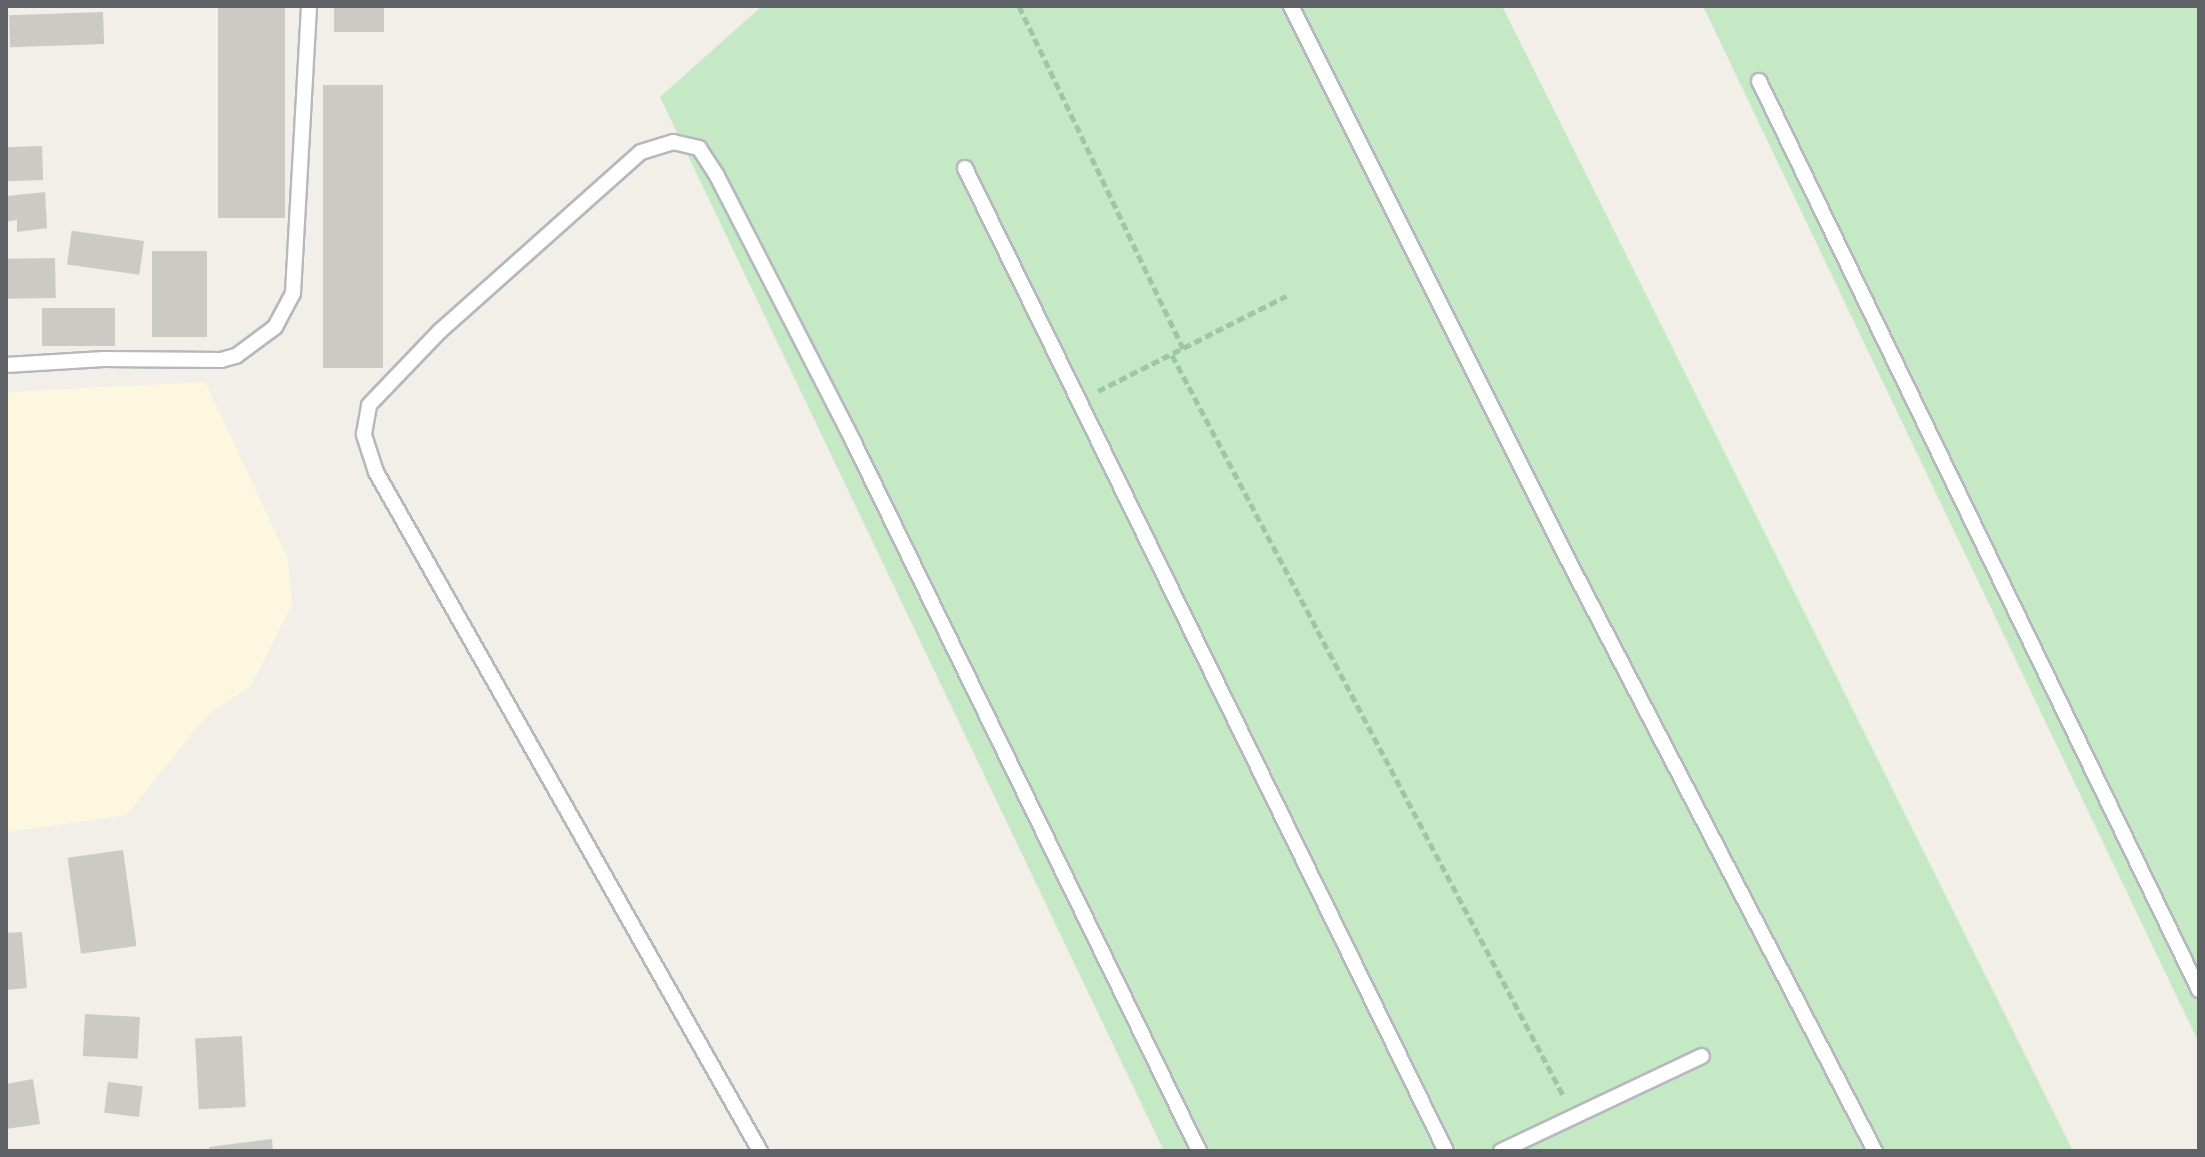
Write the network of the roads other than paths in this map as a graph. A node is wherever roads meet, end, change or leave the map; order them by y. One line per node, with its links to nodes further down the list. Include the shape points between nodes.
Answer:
1 (309, 6): 5 (lane, via 293,293 275,327 236,356 221,360)
2 (1291, 6): 12 (lane, via 1566,556)
3 (1759, 81): 6 (lane)
4 (965, 168): 10 (lane)
5 (6, 365)
6 (2199, 990)
7 (1702, 1056): 11 (lane)
8 (760, 1151): 9 (lane, via 376,472 364,434 369,405 440,331 641,152 673,142 699,148 717,176 854,443)
9 (1199, 1151)
10 (1446, 1151)
11 (1501, 1151)
12 (1875, 1151)

